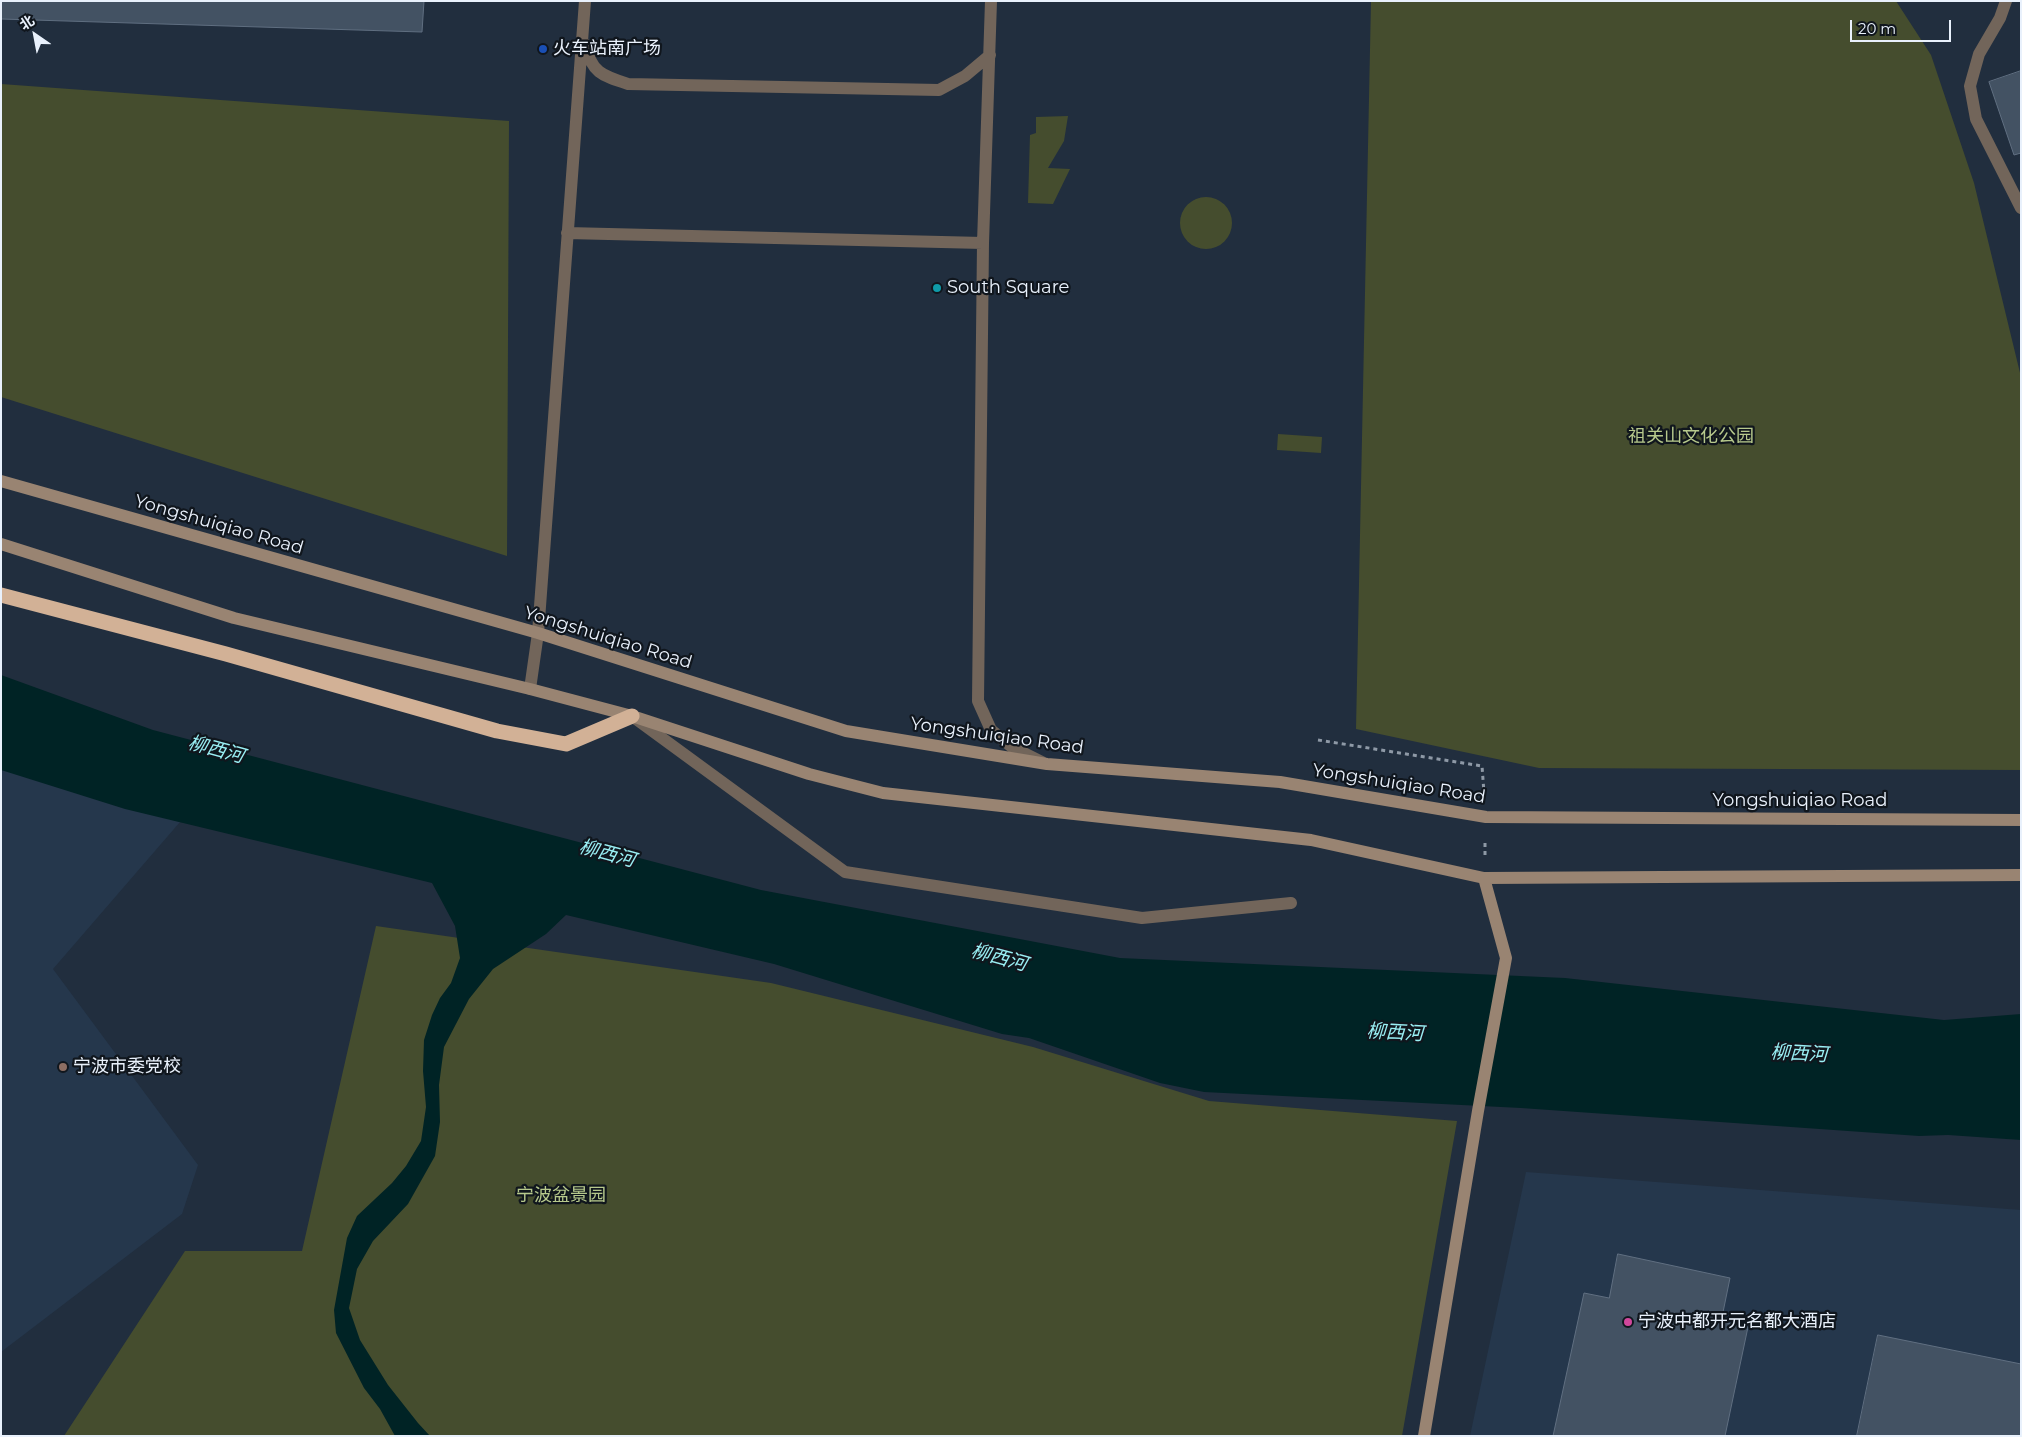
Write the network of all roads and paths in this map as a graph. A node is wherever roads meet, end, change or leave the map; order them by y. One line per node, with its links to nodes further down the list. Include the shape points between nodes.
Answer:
1 (584, 1): 4 (lane)
2 (991, 1): 5 (lane)
3 (2006, 1): 6 (lane, via 1979,54 1970,86 1976,120)
4 (582, 31): 5 (lane, via 588,59 604,76 628,84 939,90 965,76); 7 (lane)
5 (990, 55): 8 (lane)
6 (2021, 208)
7 (566, 233): 8 (lane); 12 (lane)
8 (983, 243): 16 (lane, via 978,701 991,730 1012,747)
9 (1, 481): 12 (main road, Yongshuiqiao Road)
10 (1, 544): 13 (main road, via 234,618)
11 (1, 595): 14 (highway, via 226,654 497,731 566,744)
12 (538, 633): 13 (lane); 16 (main road, Yongshuiqiao Road, via 846,731)
13 (530, 688): 14 (main road)
14 (632, 716): 20 (main road, via 809,774 883,793 1311,840); 21 (lane, via 845,872 1142,918)
15 (1318, 740): 17 (path, via 1482,766)
16 (1046, 764): 17 (main road, Yongshuiqiao Road, via 1280,782)
17 (1486, 817): 18 (main road, Yongshuiqiao Road); 20 (path)
18 (2021, 820)
19 (2021, 875): 20 (main road)
20 (1484, 878): 22 (main road, via 1506,958)
21 (1291, 903)
22 (1424, 1436)

